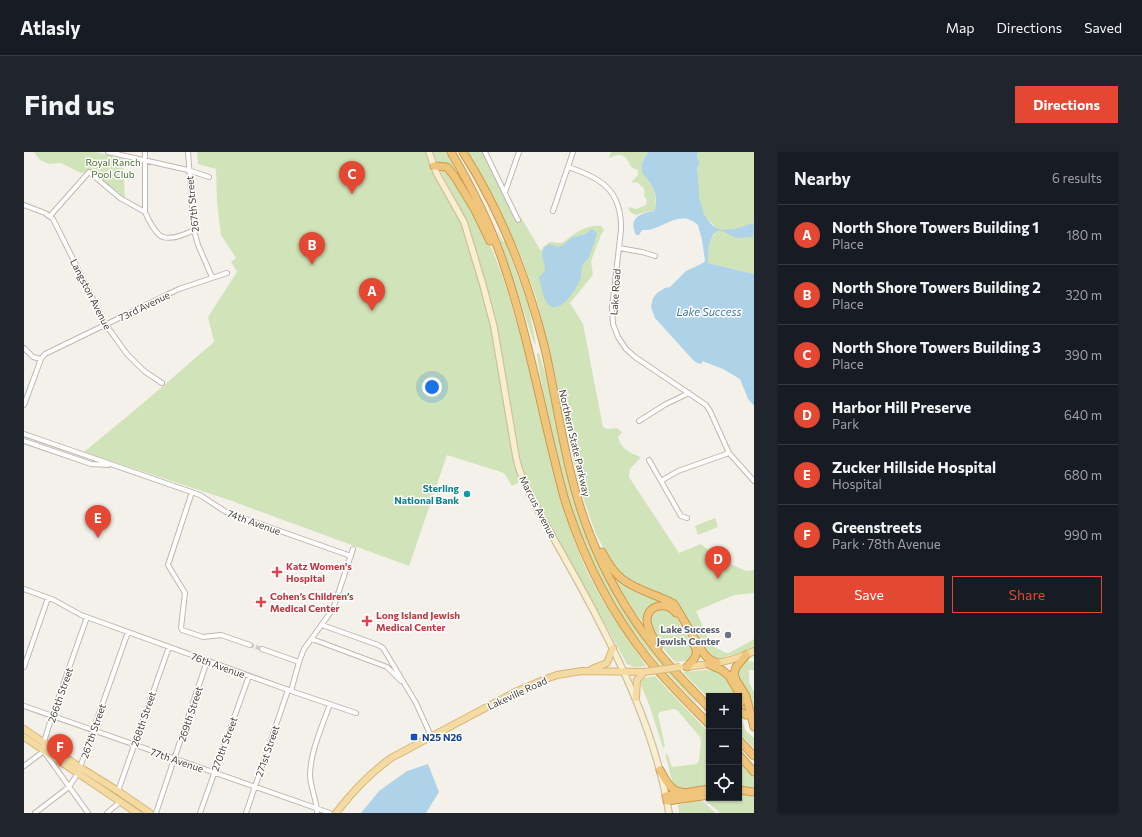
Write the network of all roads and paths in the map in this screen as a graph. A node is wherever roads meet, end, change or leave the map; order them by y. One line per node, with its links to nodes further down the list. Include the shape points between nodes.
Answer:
1 (108, 152): 10 (street)
2 (145, 152): 10 (street)
3 (188, 152): 13 (street, 267th Street)
4 (429, 152): 11 (main road, Marcus Avenue)
5 (451, 152): 26 (highway, via 479,204)
6 (463, 152): 42 (highway, Northern State Parkway, via 510,244 529,295 544,348 567,461)
7 (485, 152): 15 (street)
8 (519, 152): 15 (street)
9 (573, 152): 12 (street)
10 (146, 161): 13 (street); 18 (street)
11 (434, 166): 26 (highway, via 447,167 455,177 486,231); 54 (main road, Marcus Avenue, via 464,222 484,285 520,472)
12 (568, 167): 17 (street); 22 (street, Lake Road, via 593,177 605,185 613,196 622,221)
13 (188, 170): 14 (street); 21 (street, 267th Street)
14 (209, 177)
15 (505, 192): 20 (street)
16 (24, 205): 19 (street)
17 (553, 211)
18 (145, 212): 19 (street, via 120,198 89,172); 21 (street, via 159,235 164,237)
19 (50, 216): 27 (street, Langston Avenue, via 56,223)
20 (518, 220)
21 (194, 230): 25 (street, 267th Street)
22 (619, 248): 23 (street); 31 (street, Lake Road, via 612,308 618,337 635,358)
23 (654, 256)
24 (227, 273): 25 (street, 73rd Avenue)
25 (212, 277): 27 (street, 73rd Avenue, via 179,289)
26 (516, 301): 78 (highway, via 564,497 582,547 625,628)
27 (106, 325): 29 (street, 73rd Avenue, via 45,354); 30 (street, Langston Avenue, via 127,354 144,371)
28 (24, 348): 29 (street, via 33,357)
29 (40, 359): 32 (street)
30 (162, 383)
31 (688, 393): 33 (street); 36 (street, Lake Road, via 701,401 710,411)
32 (24, 405)
33 (639, 421)
34 (24, 434): 38 (street, 74th Avenue)
35 (24, 441): 38 (street, 74th Avenue, via 91,464)
36 (728, 453): 39 (street, Lake Road); 40 (street, via 678,471)
37 (649, 460): 40 (street)
38 (115, 466): 41 (street, 74th Avenue)
39 (754, 480)
40 (661, 481): 43 (street, via 681,516)
41 (192, 492): 45 (street, 74th Avenue, via 226,512); 52 (street, via 168,565 185,593 181,628 203,637 220,635)
42 (578, 499): 60 (highway, Northern State Parkway, via 590,536 615,587 639,628); 61 (highway, via 602,553 615,572 629,585 674,604 704,654)
43 (687, 518)
44 (353, 549): 45 (street, 271st Street)
45 (351, 556): 49 (street, 271st Street, via 333,609)
46 (24, 589): 47 (street)
47 (48, 598): 48 (street, 76th Avenue); 63 (street)
48 (87, 617): 50 (street, 76th Avenue); 81 (street, 266th Street)
49 (322, 625): 51 (street, 271st Street); 69 (street, via 381,646)
50 (128, 632): 53 (street, 76th Avenue); 86 (street, 267th Street)
51 (312, 640): 59 (street, 271st Street, via 304,649); 69 (street, via 387,667)
52 (250, 645)
53 (168, 647): 58 (street, 76th Avenue); 91 (street, 268th Street)
54 (613, 648): 65 (main road, via 607,663); 66 (main road, Marcus Avenue)
55 (262, 649): 59 (street)
56 (754, 650): 57 (main road, Lakeville Road)
57 (746, 655): 61 (main road, Lakeville Road); 74 (highway, via 736,667 734,674)
58 (207, 661): 68 (street, 76th Avenue); 95 (street, 269th Street)
59 (299, 662): 70 (street, 271st Street)
60 (667, 663): 64 (highway, Northern State Parkway); 64 (highway, via 648,624 650,611 662,605 674,611 696,649 696,656)
61 (717, 663): 62 (main road, Lakeville Road)
62 (708, 664): 64 (main road, Lakeville Road); 71 (highway, via 729,676)
63 (24, 667)
64 (681, 669): 67 (main road, Lakeville Road, bridge); 73 (highway, via 692,685); 76 (highway, Northern State Parkway)
65 (588, 671): 66 (main road, Lakeville Road); 87 (main road, Lakeville Road, via 557,675 529,685)
66 (624, 672): 67 (main road, Lakeville Road); 72 (main road, Marcus Avenue)
67 (644, 672): 72 (main road, via 637,680)
68 (249, 676): 70 (street, 76th Avenue); 100 (street, 270th Street)
69 (407, 687): 87 (street)
70 (290, 690): 75 (street, 76th Avenue); 101 (street, 271st Street)
71 (739, 693)
72 (636, 698): 97 (main road, Marcus Avenue)
73 (706, 698)
74 (747, 701): 80 (highway, via 746,715); 84 (highway)
75 (330, 704): 79 (street, 76th Avenue); 111 (street, via 311,766 311,785)
76 (706, 704)
77 (24, 706): 81 (street, 77th Avenue)
78 (693, 708): 82 (highway); 83 (highway)
79 (356, 713)
80 (742, 713)
81 (52, 716): 86 (street, 77th Avenue); 89 (street, 266th Street)
82 (706, 721)
83 (706, 725)
84 (754, 727)
85 (24, 729): 89 (main road)
86 (93, 730): 91 (street, 77th Avenue); 98 (street, 267th Street)
87 (431, 736): 121 (main road, Lakeville Road, via 374,770)
88 (24, 737): 92 (main road)
89 (44, 742): 92 (street, 266th Street); 98 (main road)
90 (742, 743): 93 (highway)
91 (134, 745): 95 (street, 77th Avenue); 105 (street, 268th Street)
92 (44, 751): 96 (street); 98 (main road); 102 (street)
93 (754, 756)
94 (742, 758): 99 (highway)
95 (175, 759): 100 (street, 77th Avenue); 117 (street, 269th Street)
96 (24, 766)
97 (660, 770): 106 (highway, via 674,791); 109 (main road, Marcus Avenue)
98 (79, 771): 102 (street, 267th Street); 105 (main road); 110 (main road)
99 (754, 772)
100 (214, 773): 101 (street, 77th Avenue); 118 (street, 270th Street)
101 (255, 787): 111 (street, 77th Avenue); 119 (street, 271st Street)
102 (69, 788): 112 (street, 267th Street); 113 (street)
103 (706, 789): 106 (highway)
104 (742, 790): 107 (highway)
105 (118, 791): 116 (main road)
106 (690, 792): 109 (highway)
107 (754, 792)
108 (706, 794): 109 (highway)
109 (667, 798): 122 (main road, Marcus Avenue)
110 (120, 802): 114 (street); 115 (main road)
111 (317, 811): 120 (street, 77th Avenue)
112 (35, 813)
113 (88, 813)
114 (107, 813)
115 (136, 813)
116 (150, 813)
117 (156, 813)
118 (200, 813)
119 (246, 813)
120 (330, 813)
121 (336, 813)
122 (669, 813)

